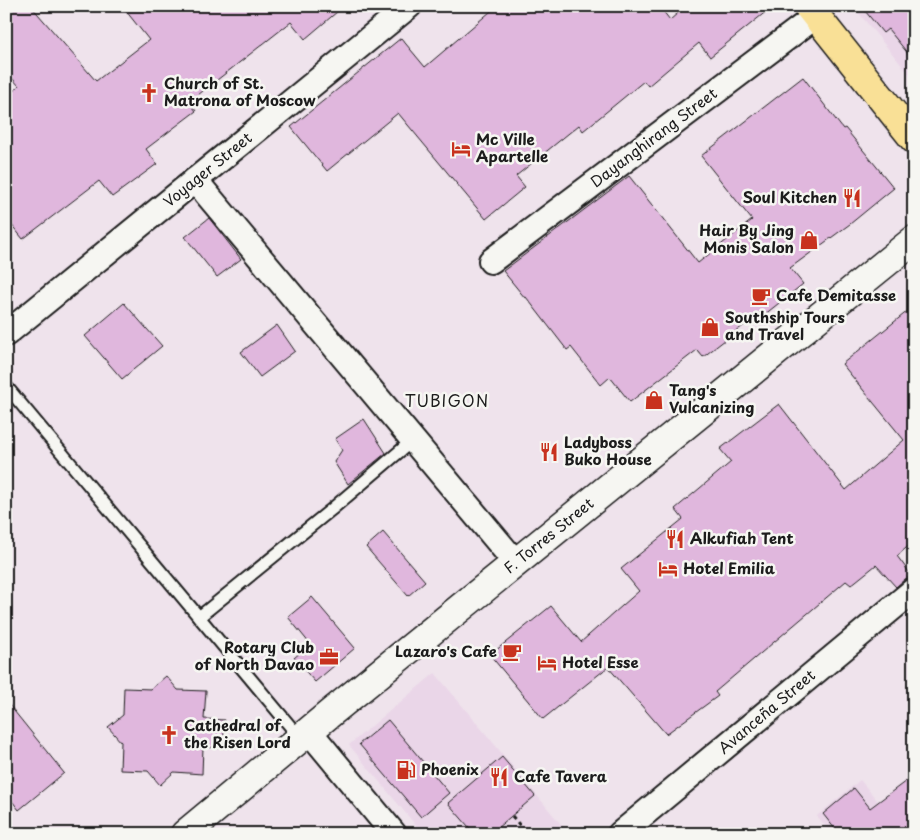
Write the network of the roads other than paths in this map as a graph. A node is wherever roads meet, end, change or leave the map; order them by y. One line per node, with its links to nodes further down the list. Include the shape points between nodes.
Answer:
1 (409, 6): 4 (street, Voyager Street)
2 (812, 11): 3 (main road); 6 (street, Dayanghirang Street)
3 (914, 139)
4 (195, 180): 7 (street, Voyager Street); 9 (street)
5 (914, 240): 10 (main road, F. Torres Street)
6 (491, 260)
7 (6, 334)
8 (6, 386): 12 (lane)
9 (413, 440): 10 (street); 12 (lane)
10 (516, 563): 13 (main road, F. Torres Street)
11 (914, 590): 16 (street, Avanceña Street)
12 (199, 617): 13 (lane)
13 (305, 734): 14 (main road, F. Torres Street); 15 (street)
14 (185, 834)
15 (394, 834)
16 (620, 834)

